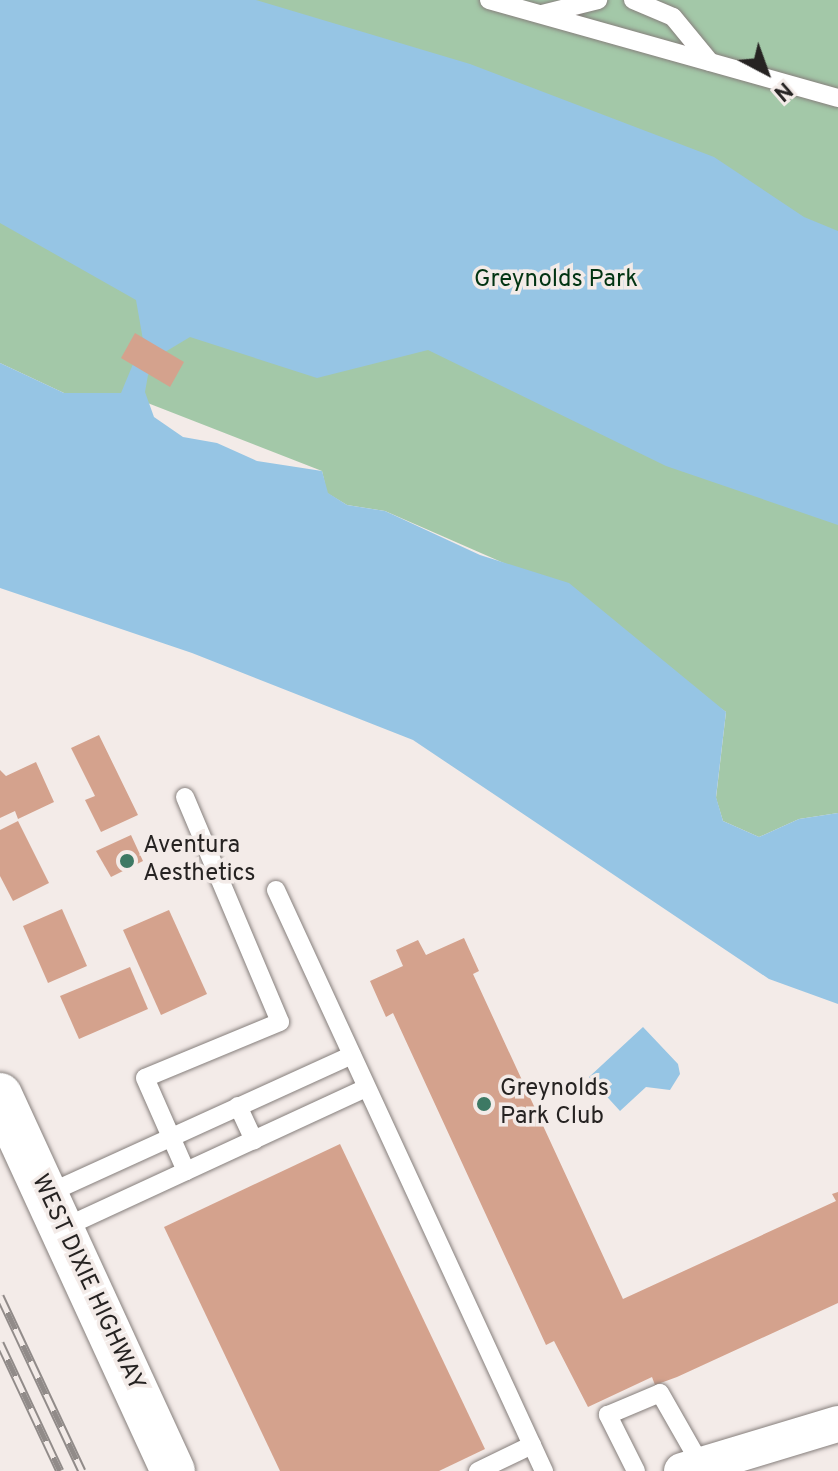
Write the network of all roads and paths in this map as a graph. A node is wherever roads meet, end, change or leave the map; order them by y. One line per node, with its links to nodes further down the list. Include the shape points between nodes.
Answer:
1 (489, 0): 5 (lane)
2 (598, 0): 5 (lane)
3 (633, 0): 4 (lane)
4 (670, 7): 6 (lane)
5 (540, 14): 6 (lane)
6 (710, 62): 7 (lane)
7 (838, 98)
8 (185, 797): 14 (lane, via 280,1022 145,1078)
9 (276, 890): 10 (lane)
10 (352, 1055): 11 (lane); 13 (lane)
11 (366, 1088): 15 (lane); 19 (lane)
12 (0, 1095): 17 (street, WEST DIXIE HIGHWAY)
13 (238, 1106): 14 (lane); 15 (lane)
14 (170, 1137): 16 (lane); 17 (lane)
15 (254, 1140): 16 (lane)
16 (186, 1171): 17 (lane)
17 (55, 1211): 21 (street, WEST DIXIE HIGHWAY)
18 (838, 1424): 20 (street)
19 (532, 1445): 22 (lane); 23 (lane)
20 (691, 1467): 24 (lane, via 660,1393 608,1415)
21 (173, 1471)
22 (478, 1471)
23 (544, 1471)
24 (636, 1471)

